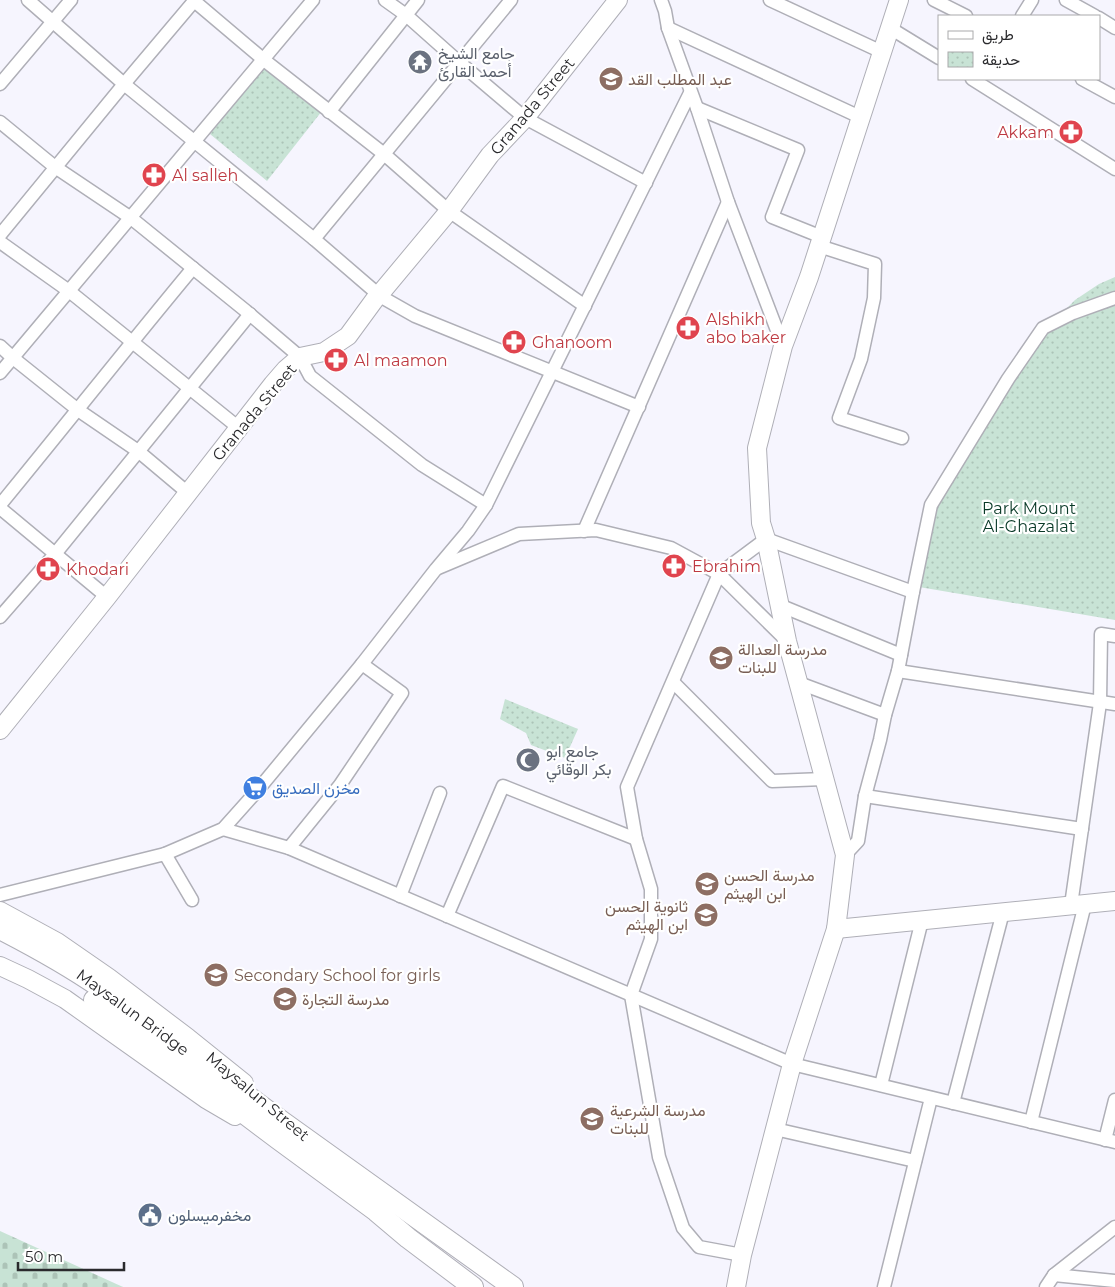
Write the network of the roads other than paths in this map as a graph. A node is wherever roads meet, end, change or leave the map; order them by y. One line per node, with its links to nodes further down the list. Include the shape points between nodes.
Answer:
1 (28, 0): 21 (street)
2 (71, 0): 21 (street)
3 (194, 0): 27 (street); 32 (street)
4 (313, 0): 27 (street)
5 (385, 0): 16 (street)
6 (418, 0): 16 (street)
7 (511, 0): 28 (street)
8 (618, 0): 38 (main road, Granada Street)
9 (652, 0): 15 (street)
10 (770, 0): 25 (street)
11 (898, 0): 23 (main road)
12 (934, 0): 17 (street)
13 (1032, 0): 18 (street)
14 (1066, 0): 19 (street)
15 (663, 5): 22 (street)
16 (406, 15): 28 (street); 36 (street)
17 (964, 15)
18 (1023, 15)
19 (1093, 15)
20 (1100, 19): 24 (street)
21 (53, 21): 31 (street); 32 (street)
22 (668, 28): 33 (street); 37 (street)
23 (890, 28): 25 (main road); 26 (street)
24 (1115, 28)
25 (882, 52): 37 (main road)
26 (938, 57)
27 (264, 60): 36 (street); 40 (street)
28 (460, 63): 38 (street); 41 (street)
29 (1084, 80): 34 (street)
30 (980, 81): 43 (street)
31 (0, 84)
32 (124, 84): 40 (street); 42 (street)
33 (690, 92): 35 (street); 44 (street)
34 (1115, 96)
35 (697, 108): 45 (street); 50 (street, via 798,150 772,217)
36 (329, 112): 41 (street)
37 (860, 117): 50 (main road)
38 (525, 118): 44 (street); 46 (main road, Granada Street, via 490,155)
39 (0, 122): 42 (street)
40 (195, 141): 47 (street); 49 (street)
41 (384, 154): 46 (street); 49 (street)
42 (55, 167): 47 (street); 48 (street)
43 (1115, 169)
44 (646, 183): 56 (street)
45 (728, 202): 60 (street); 66 (street)
46 (449, 211): 54 (main road, Granada Street); 56 (street)
47 (131, 218): 52 (street); 53 (street)
48 (0, 235)
49 (314, 239): 54 (street)
50 (821, 241): 60 (main road); 69 (street, via 875,264 874,298 861,360 839,418)
51 (0, 242): 53 (street)
52 (193, 268): 57 (street); 58 (street)
53 (69, 291): 58 (street); 62 (street)
54 (378, 295): 61 (main road, Granada Street, via 348,336 324,352); 63 (street, via 415,316)
55 (1115, 298): 79 (street, via 1043,328 931,505)
56 (585, 306): 63 (street)
57 (250, 314): 61 (street); 65 (street)
58 (132, 342): 65 (street); 67 (street)
59 (0, 346): 62 (street)
60 (783, 346): 75 (main road, via 757,448)
61 (300, 357): 68 (main road, Granada Street, via 273,384); 72 (street, via 310,376 422,465)
62 (13, 358): 64 (street); 67 (street)
63 (552, 372): 66 (street); 72 (street)
64 (0, 373)
65 (189, 388): 68 (street); 70 (street)
66 (638, 407): 74 (street)
67 (78, 410): 70 (street); 73 (street)
68 (239, 428): 71 (main road, Granada Street)
69 (902, 438)
70 (138, 451): 71 (street); 76 (street)
71 (188, 493): 80 (main road, Granada Street)
72 (486, 505): 77 (street)
73 (0, 507): 76 (street)
74 (584, 531): 77 (street, via 518,534); 78 (street, via 596,530 671,548)
75 (766, 539): 78 (street); 79 (street); 81 (main road)
76 (55, 554): 80 (street); 82 (street)
77 (436, 569): 86 (street)
78 (719, 574): 84 (street); 88 (street)
79 (913, 592): 85 (street)
80 (107, 597): 93 (main road, Granada Street)
81 (780, 605): 84 (main road); 85 (street)
82 (0, 617)
83 (1115, 636): 90 (street, via 1101,634)
84 (787, 641): 89 (main road)
85 (901, 655): 87 (street)
86 (362, 664): 97 (street); 100 (street, via 402,693 340,785)
87 (898, 671): 90 (street); 92 (street)
88 (673, 682): 94 (street, via 772,781); 99 (street, via 627,787)
89 (799, 683): 92 (street); 94 (main road)
90 (1100, 702): 91 (street); 98 (street)
91 (1115, 704)
92 (885, 715): 96 (street)
93 (0, 730)
94 (824, 779): 102 (main road)
95 (440, 793): 104 (street)
96 (865, 796): 98 (street); 102 (street, via 858,841)
97 (224, 829): 100 (street); 101 (street)
98 (1082, 829): 107 (street)
99 (636, 839): 110 (street, via 503,786); 116 (street, via 651,889 651,939)
100 (289, 848): 104 (street)
101 (164, 854): 103 (street); 105 (street)
102 (845, 855): 113 (main road)
103 (0, 894)
104 (400, 896): 110 (street)
105 (192, 900)
106 (1115, 901): 107 (main road)
107 (1078, 905): 109 (main road); 122 (street)
108 (0, 911): 124 (main road, Maysalun Street, via 57,942 109,978 234,1074 263,1099)
109 (1004, 912): 111 (main road); 121 (street)
110 (447, 916): 116 (street)
111 (922, 920): 113 (main road); 118 (street)
112 (0, 929): 124 (main road, Maysalun Bridge, via 70,967 100,988)
113 (836, 929): 117 (main road)
114 (0, 944): 124 (main road, Maysalun Bridge, via 94,999)
115 (0, 966): 124 (main road, Maysalun Street, via 65,999 206,1099 242,1120)
116 (631, 995): 117 (street); 130 (street, via 659,1157 683,1228 699,1248)
117 (792, 1064): 118 (street); 123 (main road)
118 (881, 1086): 119 (street)
119 (931, 1098): 121 (street); 126 (street)
120 (1115, 1100): 125 (street)
121 (953, 1103): 122 (street)
122 (1031, 1122): 125 (street)
123 (775, 1129): 126 (street); 130 (main road)
124 (281, 1131): 127 (main road, Maysalun Street); 129 (main road, Maysalun Street)
125 (1110, 1141)
126 (915, 1161): 136 (street)
127 (421, 1220): 129 (main road); 134 (main road, Maysalun Street)
128 (1115, 1227): 131 (street)
129 (408, 1238): 133 (main road, Maysalun Street)
130 (742, 1255): 135 (main road)
131 (1054, 1275): 132 (street); 137 (street)
132 (1115, 1282)
133 (473, 1287)
134 (513, 1287)
135 (736, 1287)
136 (884, 1287)
137 (1046, 1287)

